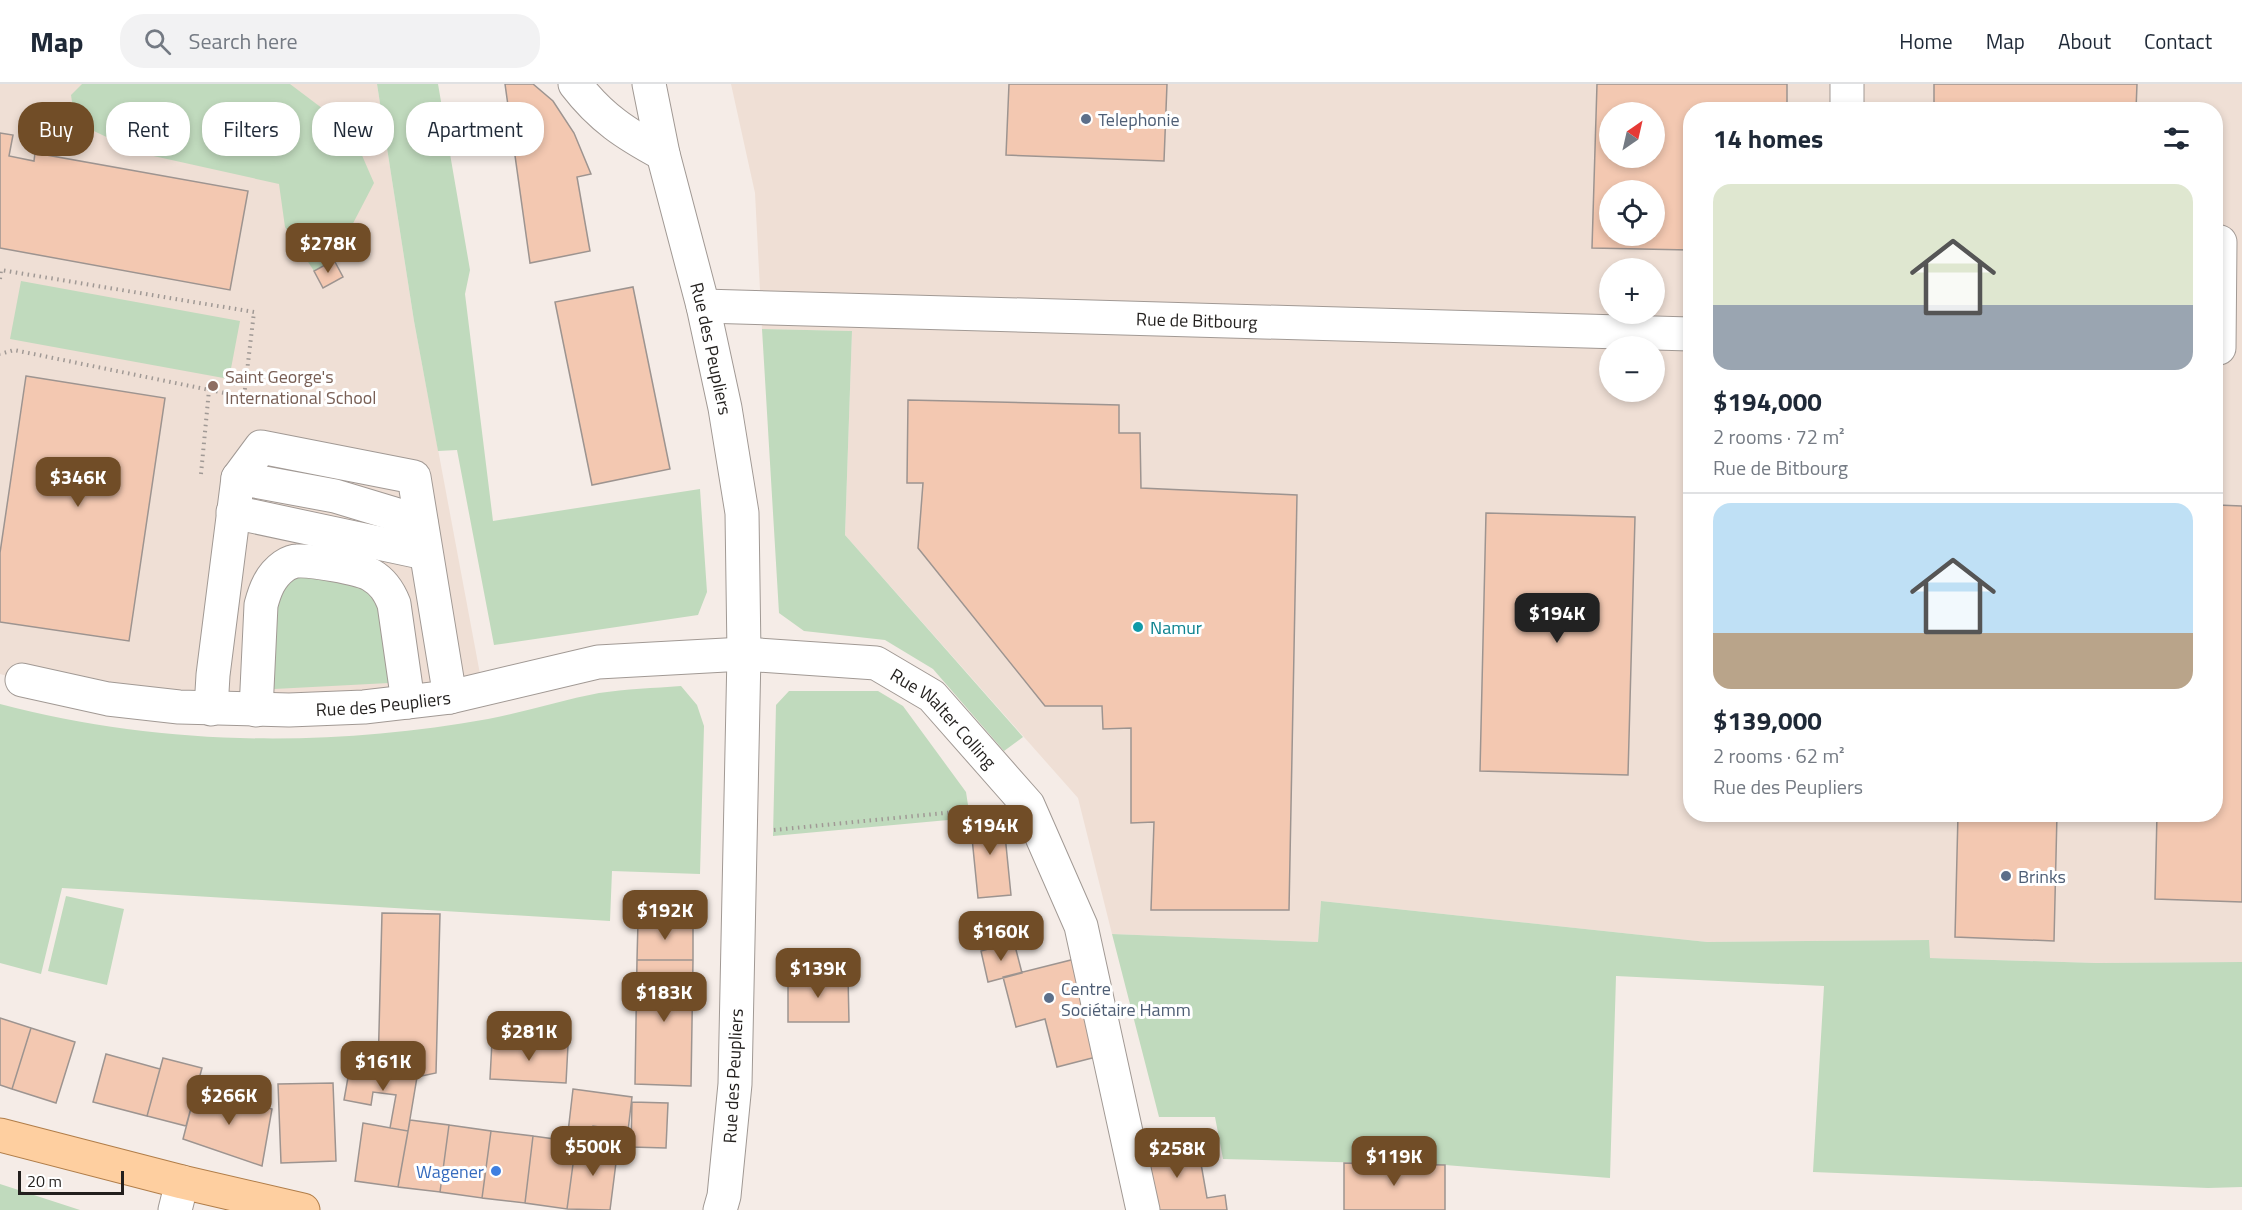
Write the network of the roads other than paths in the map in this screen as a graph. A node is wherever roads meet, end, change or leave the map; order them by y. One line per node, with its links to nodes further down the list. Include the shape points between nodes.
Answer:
1 (574, 84): 5 (street, via 590,104 625,133)
2 (650, 84): 5 (street, Rue des Peupliers)
3 (1847, 84): 4 (street)
4 (1847, 102)
5 (663, 154): 7 (street, Rue des Peupliers)
6 (2226, 243): 9 (street)
7 (703, 306): 8 (street, Rue de Bitbourg); 12 (street, Rue des Peupliers, via 742,513)
8 (1683, 334)
9 (2225, 348)
10 (233, 512): 11 (street); 11 (street, via 238,478 261,447 414,477); 16 (street)
11 (423, 537): 14 (street)
12 (744, 654): 14 (street, Rue des Peupliers, via 598,662); 21 (street, Rue des Peupliers, via 735,1084); 22 (street, Rue Walter Colling, via 876,663 932,696 1028,805 1081,926)
13 (22, 680): 16 (street, Rue des Peupliers, via 108,699)
14 (450, 697): 15 (street, Rue des Peupliers)
15 (408, 702): 17 (street, Rue des Peupliers); 17 (street, via 389,592 369,574 352,568 297,561 276,572 267,584 261,606)
16 (211, 709): 17 (street, Rue des Peupliers)
17 (256, 710)
18 (0, 1135): 19 (main road)
19 (179, 1196): 20 (main road)
20 (303, 1210)
21 (720, 1210)
22 (1143, 1210)

